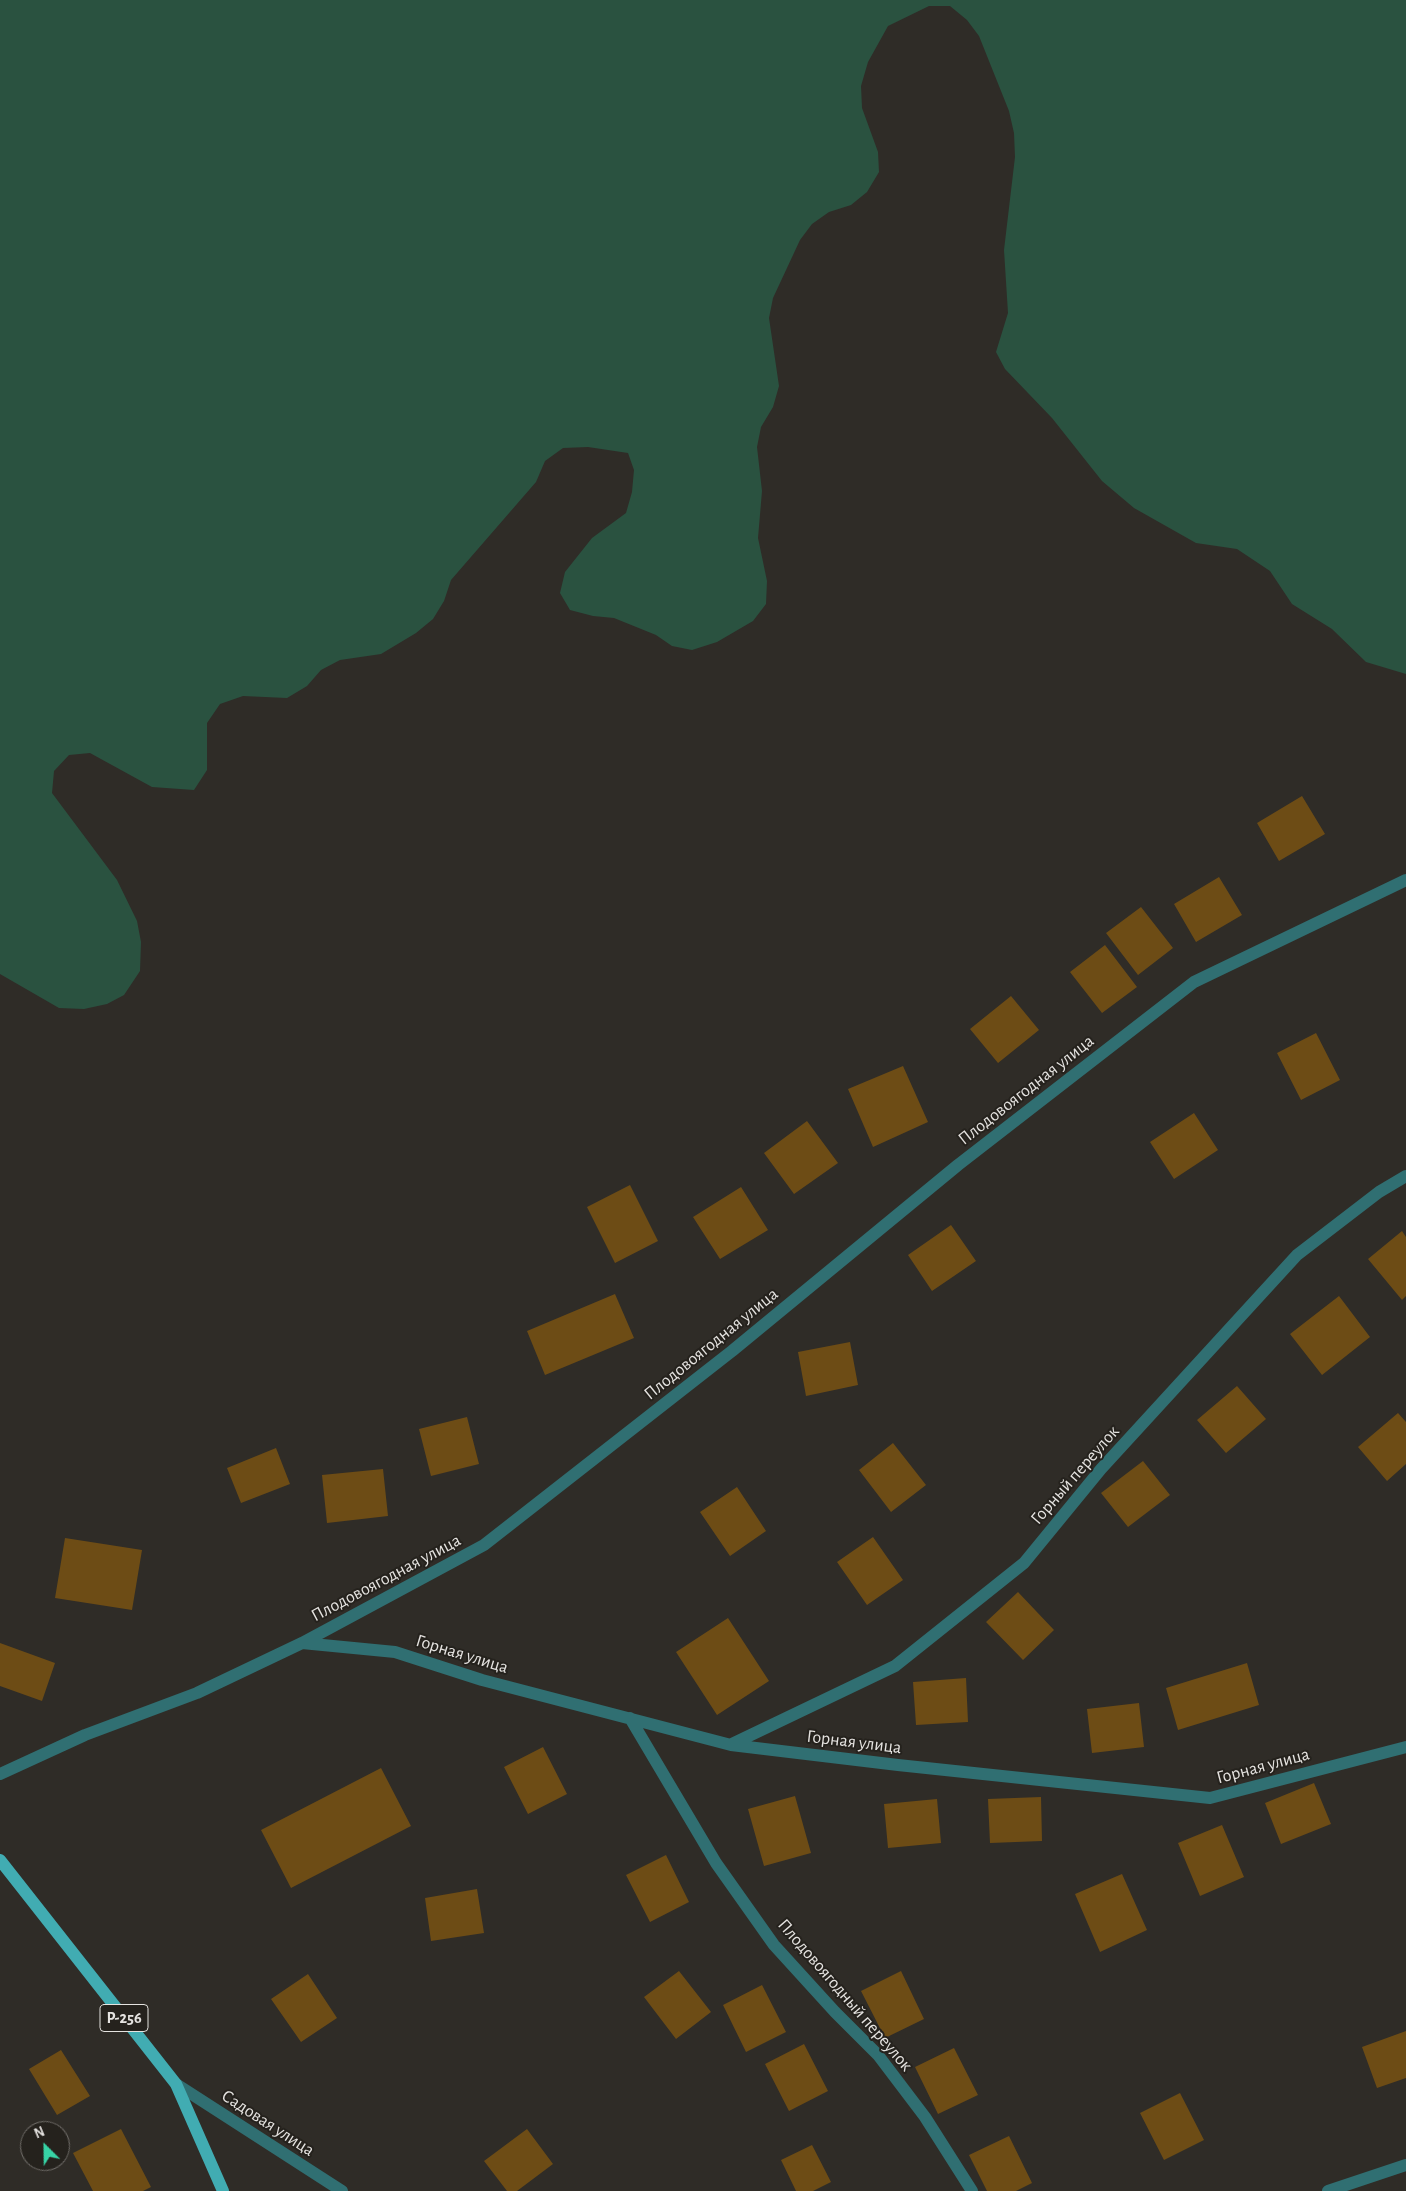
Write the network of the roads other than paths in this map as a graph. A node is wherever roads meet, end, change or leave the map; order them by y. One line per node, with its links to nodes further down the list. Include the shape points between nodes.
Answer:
1 (1406, 880): 3 (street, Плодовоягодная улица, via 1194,982 958,1165 732,1350 484,1545)
2 (1406, 1176): 5 (street, Горный переулок, via 1379,1192 1297,1255 1101,1469 1024,1563 895,1666)
3 (302, 1643): 4 (street, Горная улица, via 395,1652 482,1680); 7 (street, Плодовоягодная улица, via 197,1693 85,1735)
4 (630, 1718): 5 (street, Горная улица); 13 (street, Плодовоягодный переулок, via 716,1863 774,1945 878,2055 925,2117)
5 (731, 1745): 6 (street, Горная улица, via 1210,1798)
6 (1406, 1747)
7 (0, 1774)
8 (0, 1860): 9 (main road, Р-256)
9 (176, 2084): 11 (main road, Р-256); 12 (street, Садовая улица)
10 (1406, 2165): 14 (street)
11 (223, 2191)
12 (342, 2191)
13 (972, 2191)
14 (1328, 2191)

